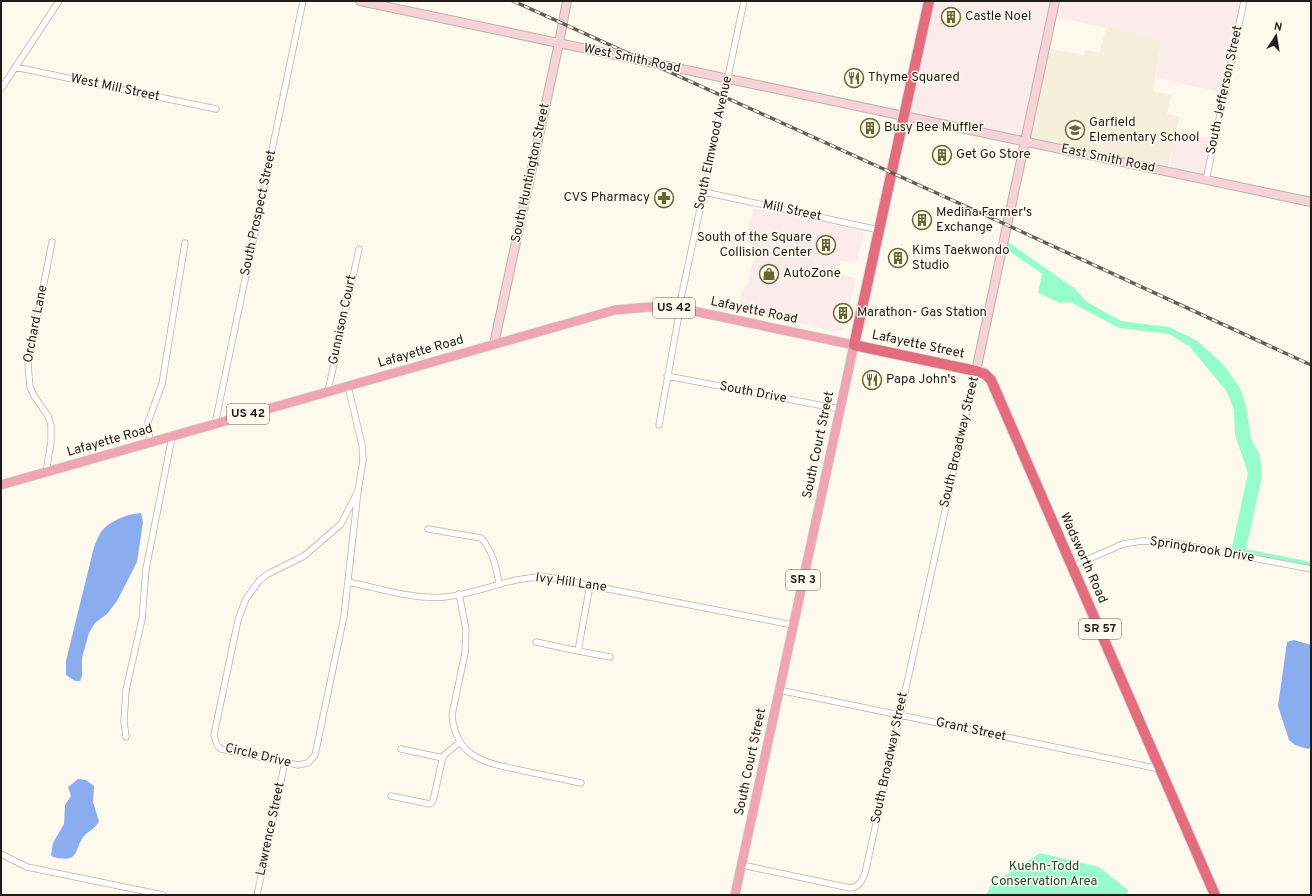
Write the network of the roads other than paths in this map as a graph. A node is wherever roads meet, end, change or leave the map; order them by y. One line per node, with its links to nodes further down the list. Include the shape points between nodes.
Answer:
1 (59, 1): 10 (street)
2 (303, 1): 31 (street, South Prospect Street)
3 (360, 1): 9 (street, West Smith Road)
4 (567, 1): 9 (street, South Huntington Street)
5 (744, 1): 11 (street, South Elmwood Avenue)
6 (929, 1): 14 (highway, South Court Street)
7 (1054, 1): 15 (street, South Broadway Street)
8 (1244, 1): 16 (street, South Jefferson Street)
9 (559, 43): 11 (street, West Smith Road); 24 (street, South Huntington Street)
10 (15, 67): 12 (street); 13 (street, West Mill Street)
11 (728, 79): 14 (street, West Smith Road); 17 (street, South Elmwood Avenue)
12 (1, 89)
13 (216, 109)
14 (904, 116): 15 (street, East Smith Road); 19 (highway, South Court Street)
15 (1024, 142): 16 (street, East Smith Road); 26 (street, South Broadway Street)
16 (1206, 180): 18 (street, East Smith Road)
17 (704, 192): 19 (street, Mill Street); 23 (street, South Elmwood Avenue)
18 (1311, 202)
19 (879, 230): 25 (highway, South Court Street)
20 (52, 242): 35 (street, Orchard Lane, via 28,365 30,386 51,425)
21 (185, 243): 34 (street, via 162,384 148,422)
22 (359, 249): 29 (street, Gunnison Court)
23 (679, 308): 24 (main road, Lafayette Road / US 42, via 615,310); 25 (main road, Lafayette Road / US 42); 27 (street, South Elmwood Avenue)
24 (494, 344): 28 (main road, Lafayette Road / US 42)
25 (854, 345): 26 (highway, Lafayette Street); 30 (main road, South Court Street / SR 3)
26 (976, 371): 39 (highway, Wadsworth Road / SR 57, via 985,374 991,380); 50 (street, South Broadway Street)
27 (667, 376): 30 (street, South Drive); 32 (street, South Elmwood Avenue)
28 (348, 386): 29 (main road, Lafayette Road / US 42); 37 (street, Circle Drive, via 362,445 363,460)
29 (328, 391): 31 (main road, Lafayette Road / US 42)
30 (840, 409): 45 (main road, South Court Street / SR 3)
31 (215, 424): 33 (main road, Lafayette Road / US 42)
32 (659, 425)
33 (172, 437): 34 (main road, Lafayette Road / US 42); 51 (street, via 146,569 142,619 126,690)
34 (150, 443): 35 (main road, Lafayette Road / US 42)
35 (46, 472): 36 (main road, Lafayette Road / US 42)
36 (1, 485)
37 (358, 491): 41 (street, Circle Drive); 55 (street, Circle Drive, via 341,524 304,556 259,581 246,599 240,614 214,740 221,749)
38 (428, 529): 42 (street, via 481,538 495,562)
39 (1073, 566): 40 (street, Springbrook Drive, via 1123,544 1142,541 1177,544); 56 (highway, Wadsworth Road / SR 57)
40 (1311, 569)
41 (348, 582): 44 (street, Ivy Hill Lane, via 424,597); 55 (street, Circle Drive, via 344,616 315,755 304,765)
42 (500, 583): 43 (street, Ivy Hill Lane, via 535,577); 44 (street, Ivy Hill Lane)
43 (590, 585): 45 (street, Ivy Hill Lane); 47 (street)
44 (459, 594): 52 (street, via 466,641 452,715 455,733)
45 (794, 625): 49 (main road, South Court Street / SR 3)
46 (536, 642): 47 (street)
47 (578, 651): 48 (street)
48 (610, 657)
49 (779, 690): 50 (street, Grant Street); 60 (main road, South Court Street / SR 3)
50 (899, 715): 56 (street, Grant Street); 61 (street, South Broadway Street, via 865,873 862,882)
51 (126, 737)
52 (460, 742): 54 (street); 57 (street, via 471,754 487,763)
53 (401, 749): 54 (street)
54 (443, 758): 58 (street, via 433,801 430,804)
55 (285, 762): 63 (street, Lawrence Street)
56 (1162, 770): 66 (highway, Wadsworth Road / SR 57)
57 (581, 783)
58 (391, 796)
59 (1, 854): 62 (street, via 27,867)
60 (742, 865): 61 (street); 64 (main road, South Court Street / SR 3)
61 (850, 888): 65 (street)
62 (163, 895)
63 (257, 895)
64 (735, 895)
65 (848, 895)
66 (1215, 895)

